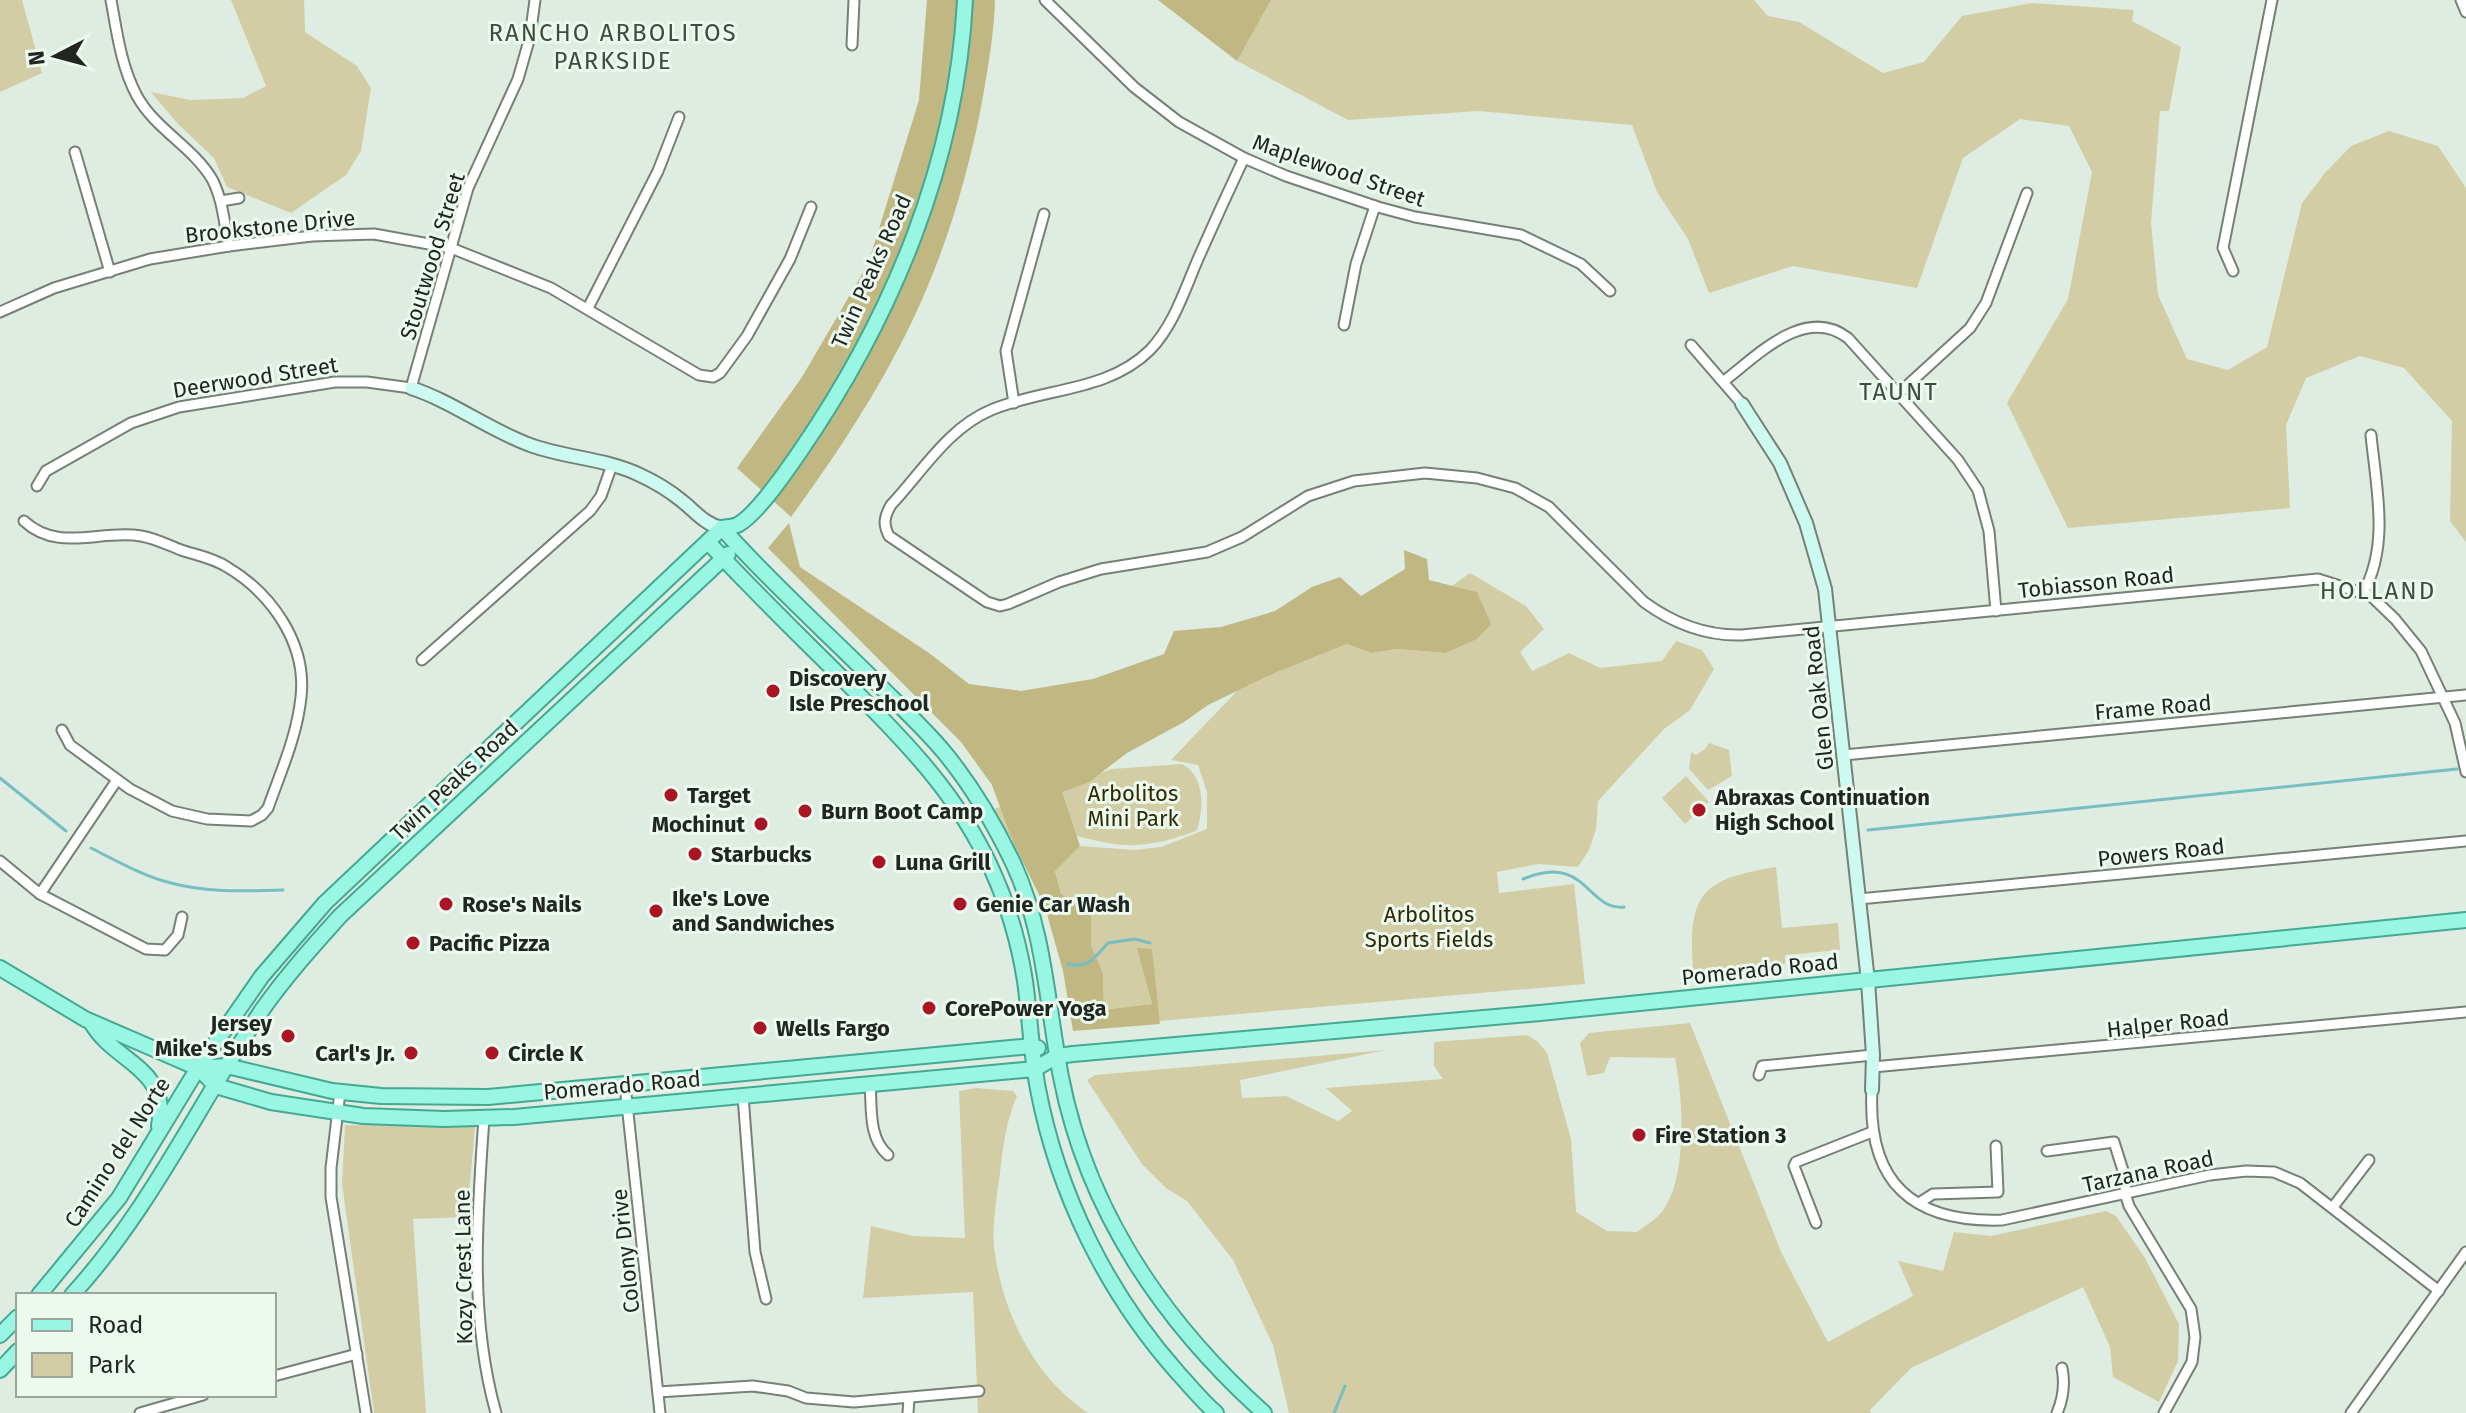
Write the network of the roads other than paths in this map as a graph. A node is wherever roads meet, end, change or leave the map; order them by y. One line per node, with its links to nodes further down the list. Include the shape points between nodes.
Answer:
1 (111, 0): 15 (street, via 122,60 137,97 200,165)
2 (535, 0): 20 (street, Stoutwood Street, via 518,79 468,188)
3 (854, 0): 9 (street)
4 (965, 0): 37 (main road, Twin Peaks Road, via 945,135 914,239 870,338 818,426)
5 (1045, 0): 12 (street, Maplewood Street, via 1134,87 1179,122)
6 (2272, 0): 21 (street, via 2223,248)
7 (2461, 0): 8 (street)
8 (2466, 12)
9 (852, 45)
10 (679, 117): 24 (street, via 658,171)
11 (75, 152): 22 (street)
12 (1244, 158): 16 (street, Maplewood Street); 31 (street, via 1173,317 1150,350 1101,380)
13 (2027, 193): 30 (street, via 1986,303 1970,328)
14 (239, 198): 15 (street)
15 (221, 201): 19 (street)
16 (1375, 206): 23 (street, Maplewood Street, via 1521,235 1581,264); 26 (street)
17 (811, 207): 24 (street, Brookstone Drive, via 790,259 747,336 713,377 699,375)
18 (1044, 214): 31 (street, via 1006,351)
19 (229, 246): 20 (street, Brookstone Drive, via 374,234); 22 (street, Brookstone Drive, via 150,259)
20 (451, 248): 24 (street, Brookstone Drive); 29 (street, Stoutwood Street)
21 (2233, 271)
22 (110, 272): 25 (street, Brookstone Drive, via 54,288)
23 (1610, 291)
24 (588, 308)
25 (0, 312)
26 (1344, 325)
27 (1691, 345): 28 (street, Glen Oak Road)
28 (1724, 381): 30 (street, via 1787,334 1823,327 1848,338); 32 (street, Glen Oak Road)
29 (411, 388): 34 (street, Deerwood Street, via 525,443); 35 (street, Deerwood Street, via 335,382 179,407 131,423 46,471)
30 (1899, 393): 43 (street, via 1978,490 1989,531)
31 (1014, 403): 44 (street, Tobiasson Road, via 966,424 942,446 891,505 884,525 906,548 1000,606 1101,569 1207,552 1308,496 1354,481 1425,473 1515,488 1549,507 1644,602 1692,629 1730,636)
32 (1742, 404): 44 (street, Glen Oak Road, via 1780,463 1806,523)
33 (2371, 435): 42 (street, via 2378,552)
34 (612, 465): 38 (street, Deerwood Street, via 667,491); 45 (street, via 590,511)
35 (37, 486)
36 (24, 521): 52 (street, via 57,539 142,536 224,565 253,585 283,618 298,660 302,694 294,735 262,815 251,821 172,811)
37 (738, 525): 38 (main road); 40 (main road)
38 (715, 527): 39 (main road, Twin Peaks Road); 40 (main road)
39 (708, 542): 41 (main road); 48 (main road, Twin Peaks Road)
40 (738, 546): 41 (main road, Twin Peaks Road); 65 (main road, via 931,737 979,801 1028,903 1046,972)
41 (723, 559): 53 (main road, Twin Peaks Road); 64 (main road, via 908,745 959,809 1013,926)
42 (2363, 593): 43 (street, Tobiasson Road, via 2318,579 2293,579); 47 (street, via 2395,619 2421,651)
43 (1996, 611): 44 (street, Tobiasson Road)
44 (1831, 626): 50 (street, Glen Oak Road)
45 (422, 660)
46 (2466, 695): 47 (street, Frame Road)
47 (2445, 697): 50 (street, Frame Road); 51 (street)
48 (530, 710): 53 (main road, via 505,745 436,810); 68 (main road, Twin Peaks Road, via 325,903 262,976)
49 (62, 730): 52 (street, via 70,745)
50 (1844, 755): 57 (street, Glen Oak Road)
51 (2466, 772)
52 (117, 780): 56 (street)
53 (439, 823): 67 (main road, Twin Peaks Road, via 301,960)
54 (2466, 841): 57 (street, Powers Road)
55 (0, 861): 56 (street)
56 (40, 894): 58 (street, via 146,949 165,950 178,935)
57 (1859, 899): 61 (street, Glen Oak Road)
58 (182, 917)
59 (2466, 920): 61 (main road, Pomerado Road)
60 (0, 968): 63 (main road, Pomerado Road)
61 (1868, 981): 65 (main road, Pomerado Road); 66 (street, Glen Oak Road)
62 (2466, 1012): 66 (street, Halper Road)
63 (91, 1022): 68 (main road, Pomerado Road); 81 (main road, via 99,1036 156,1085 161,1104)
64 (1032, 1046): 65 (main road, Pomerado Road); 69 (main road); 72 (main road, Pomerado Road)
65 (1057, 1056): 69 (main road, Pomerado Road); 112 (main road, via 1075,1136 1118,1238 1181,1328)
66 (1873, 1061): 70 (street, Halper Road, via 1762,1066); 74 (street, Glen Oak Road)
67 (227, 1066): 68 (main road, Pomerado Road); 73 (main road, Twin Peaks Road); 75 (main road, Pomerado Road)
68 (198, 1068): 73 (main road, Pomerado Road); 81 (main road, Camino del Norte)
69 (1035, 1069): 71 (main road, Pomerado Road); 111 (main road, via 1049,1144 1086,1236 1149,1338)
70 (1759, 1075)
71 (870, 1083): 76 (main road, Pomerado Road); 84 (street, via 874,1138)
72 (625, 1085): 75 (main road, Pomerado Road, via 488,1097); 77 (street, Colony Drive)
73 (216, 1086): 78 (main road, Pomerado Road, via 271,1102); 93 (main road, via 134,1218)
74 (1872, 1090): 80 (street, Glen Oak Road)
75 (340, 1092): 78 (street)
76 (743, 1096): 77 (main road, Pomerado Road); 94 (street, via 755,1252)
77 (628, 1106): 79 (main road, Pomerado Road); 103 (street, Colony Drive)
78 (337, 1112): 79 (main road, Pomerado Road, via 404,1119); 98 (street, via 331,1197)
79 (484, 1118): 108 (street, Kozy Crest Lane, via 477,1231 479,1338)
80 (1872, 1132): 87 (street, Tarzana Road, via 1880,1160 1897,1186); 89 (street, via 1796,1162)
81 (158, 1134): 92 (main road, Camino del Norte, via 119,1198)
82 (1996, 1146): 87 (street, via 1998,1192 1933,1194)
83 (2047, 1151): 86 (street, via 2114,1142)
84 (888, 1155)
85 (2369, 1160): 88 (street)
86 (2125, 1193): 87 (street, Tarzana Road, via 2002,1220 1947,1217); 88 (street, Tarzana Road, via 2210,1175 2274,1172); 114 (street, via 2191,1309 2192,1362)
87 (1919, 1203)
88 (2333, 1207): 91 (street, Tarzana Road)
89 (1816, 1223)
90 (2466, 1252): 91 (street)
91 (2439, 1291): 115 (street)
92 (41, 1293)
93 (74, 1293)
94 (766, 1299)
95 (16, 1319): 96 (main road)
96 (0, 1335)
97 (16, 1353): 100 (main road)
98 (357, 1354): 101 (street); 107 (street)
99 (2062, 1368): 113 (street)
100 (0, 1370)
101 (276, 1375)
102 (979, 1391): 105 (street)
103 (658, 1392): 105 (street, via 753,1386 854,1402); 109 (street, Colony Drive)
104 (196, 1397): 106 (street)
105 (909, 1398): 110 (street)
106 (140, 1413)
107 (366, 1413)
108 (496, 1413)
109 (660, 1413)
110 (908, 1413)
111 (1216, 1413)
112 (1264, 1413)
113 (2057, 1413)
114 (2164, 1413)
115 (2351, 1413)

